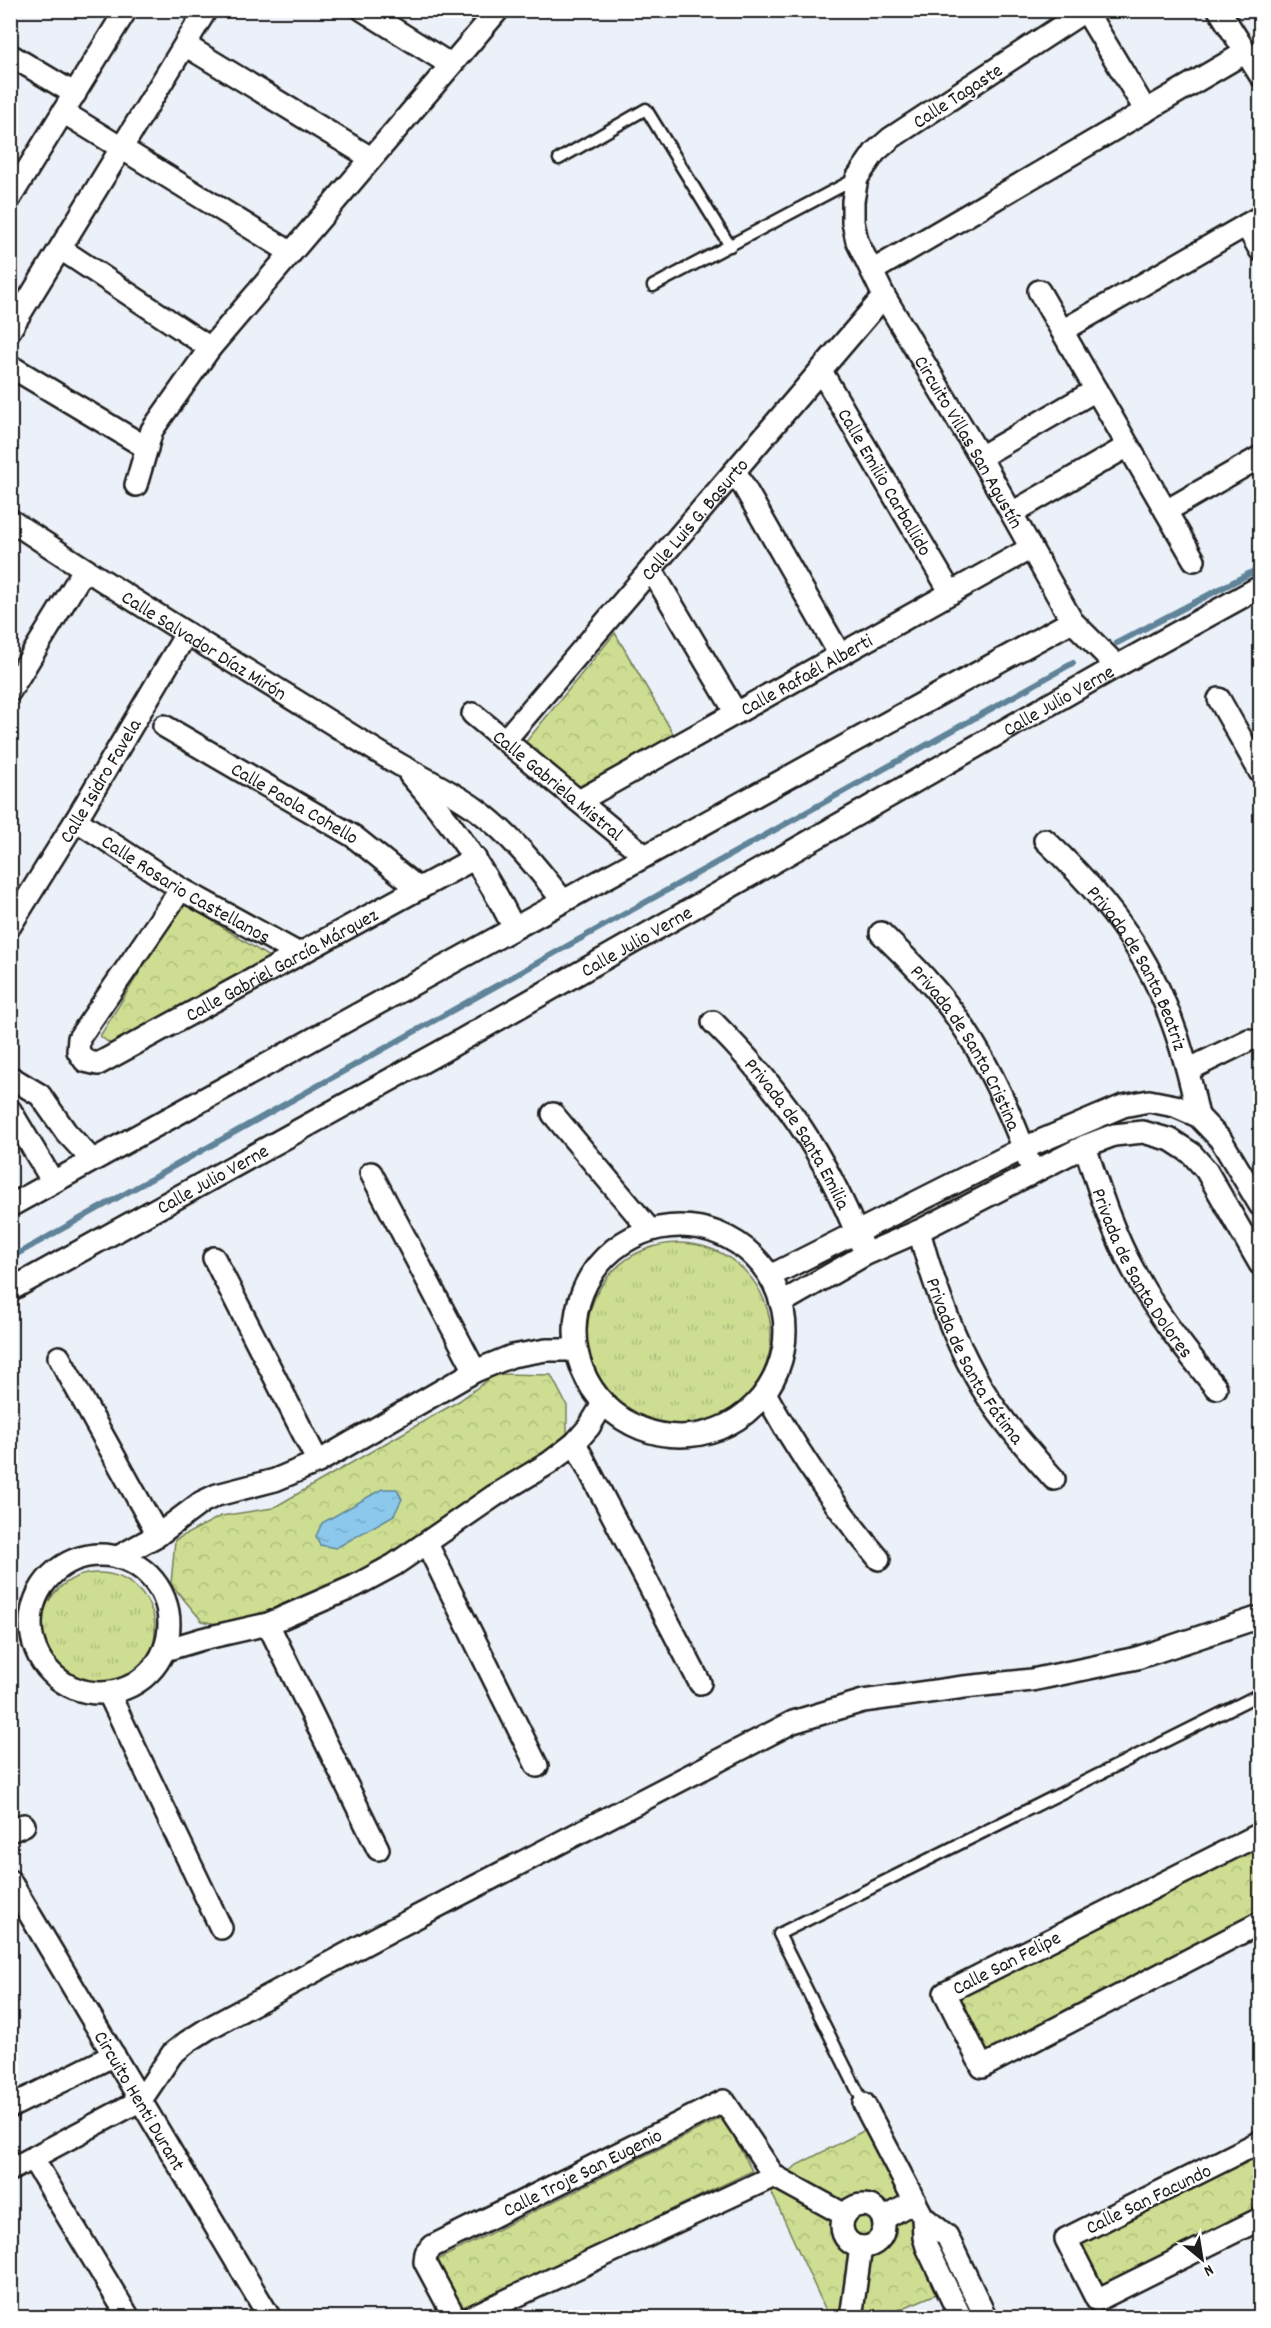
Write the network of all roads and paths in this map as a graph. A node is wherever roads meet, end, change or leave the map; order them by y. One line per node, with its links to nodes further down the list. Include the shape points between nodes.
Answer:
1 (126, 10): 12 (street)
2 (206, 10): 7 (street)
3 (363, 10): 10 (street)
4 (498, 10): 10 (street)
5 (1219, 10): 8 (street)
6 (1086, 11): 13 (street); 17 (street, Calle Tagaste, via 891,138 875,152)
7 (185, 45): 14 (street); 15 (street)
8 (1246, 52): 11 (street); 13 (street)
9 (10, 55): 12 (street)
10 (451, 65): 15 (street)
11 (1260, 75)
12 (69, 103): 14 (street); 18 (street)
13 (1146, 111): 25 (street)
14 (123, 147): 22 (street); 24 (street)
15 (371, 158): 24 (street)
16 (559, 159): 21 (lane, via 646,109)
17 (857, 178): 19 (street, Calle Tagaste); 21 (lane)
18 (11, 197)
19 (853, 201): 25 (street, Circuito Villas San Agustín, via 857,241)
20 (1253, 221): 23 (street); 30 (street)
21 (730, 246): 26 (lane)
22 (61, 249): 29 (street); 31 (street)
23 (1260, 250)
24 (290, 252): 31 (street)
25 (872, 272): 28 (street, Circuito Villas San Agustín)
26 (653, 286)
27 (1039, 291): 30 (street)
28 (884, 296): 33 (street, Calle Luis G. Basurto); 37 (street, Circuito Villas San Agustín)
29 (10, 330)
30 (1062, 331): 34 (street)
31 (210, 348): 36 (street, via 152,430)
32 (10, 366): 36 (street)
33 (821, 370): 39 (street, Calle Luis G. Basurto); 49 (street, Calle Emilio Carballido)
34 (1096, 390): 35 (street); 37 (street)
35 (1128, 446): 41 (street); 42 (street)
36 (147, 448): 40 (street)
37 (980, 457): 42 (street, Circuito Villas San Agustín)
38 (1260, 457): 41 (street)
39 (735, 471): 46 (street, Calle Luis G. Basurto); 52 (street)
40 (136, 485)
41 (1166, 511): 45 (street)
42 (1012, 513): 44 (street, Circuito Villas San Agustín)
43 (10, 520): 47 (street, Calle Salvador Díaz Mirón)
44 (1031, 548): 49 (street, Calle Rafaél Alberti); 50 (street, Circuito Villas San Agustín)
45 (1194, 560)
46 (651, 569): 56 (street); 59 (street, Calle Luis G. Basurto)
47 (84, 570): 51 (street, Calle Salvador Díaz Mirón); 54 (street)
48 (1260, 587): 53 (street, Calle Julio Verne)
49 (951, 593): 52 (street, Calle Rafaél Alberti)
50 (1072, 621): 53 (street, Circuito Villas San Agustín); 65 (street)
51 (186, 634): 60 (street, Calle Salvador Díaz Mirón); 63 (street, Calle Isidro Favela)
52 (840, 655): 56 (street, Calle Rafaél Alberti)
53 (1116, 666): 96 (street, Calle Julio Verne, via 444,1050)
54 (10, 691)
55 (1219, 699): 61 (street)
56 (736, 713): 62 (street, Calle Rafaél Alberti)
57 (473, 714): 59 (street, Calle Gabriela Mistral)
58 (164, 726): 68 (street, Calle Paola Cohello, via 352,836)
59 (505, 740): 62 (street, Calle Gabriela Mistral)
60 (402, 765): 66 (street, Calle Salvador Díaz Mirón); 69 (street, Calle Salvador Díaz Mirón, via 478,810 516,844)
61 (1260, 772)
62 (579, 801): 65 (street, Calle Gabriela Mistral)
63 (76, 820): 67 (street, Calle Rosario Castellanos); 70 (street, Calle Isidro Favela)
64 (1046, 840): 76 (street, Privada de Santa Beatriz, via 1109,906 1135,944 1175,1026)
65 (645, 855): 69 (street)
66 (475, 858): 68 (street, Calle Gabriel García Márquez); 71 (street, Calle Salvador Díaz Mirón)
67 (181, 889): 73 (street, Calle Rosario Castellanos); 73 (street, Calle Gabriel García Márquez, via 79,1038 78,1051 85,1061 98,1064)
68 (419, 889): 73 (street, Calle Gabriel García Márquez)
69 (563, 901): 71 (street)
70 (10, 926)
71 (514, 928): 83 (street)
72 (881, 933): 82 (street, Privada de Santa Cristina, via 927,980 967,1032 1000,1089)
73 (299, 954)
74 (713, 1022): 90 (street, Privada de Santa Emilia, via 782,1098 821,1159)
75 (1249, 1040): 76 (street)
76 (1188, 1070): 80 (street, Privada de Santa Beatriz)
77 (10, 1077): 83 (street, via 40,1095)
78 (10, 1110): 86 (street)
79 (553, 1113): 89 (street)
80 (1197, 1116): 82 (street, via 1149,1101 1123,1106); 87 (street, via 1221,1140)
81 (1085, 1146): 85 (street); 94 (street, via 1114,1135 1143,1132 1171,1140 1191,1153 1206,1170); 101 (street, Privada de Santa Dolores, via 1106,1212 1136,1275 1172,1334)
82 (1024, 1148): 85 (street, Privada de Santa Cristina); 90 (street)
83 (92, 1160): 86 (street)
84 (372, 1173): 100 (street)
85 (1033, 1173): 91 (street)
86 (53, 1182): 88 (street)
87 (1260, 1205)
88 (10, 1206)
89 (650, 1230): 95 (street, via 677,1226 722,1235 752,1254); 98 (street, via 606,1256 590,1276 579,1299 574,1324)
90 (856, 1231): 92 (street, Privada de Santa Emilia); 95 (street)
91 (919, 1231): 92 (street); 106 (street, Privada de Santa Fátima, via 938,1297 983,1389 1016,1436)
92 (866, 1254): 97 (street)
93 (214, 1258): 105 (street)
94 (1260, 1264)
95 (770, 1276): 97 (street)
96 (10, 1290)
97 (782, 1303): 102 (street, via 784,1350)
98 (576, 1350): 100 (street, via 512,1356); 103 (street, via 585,1379)
99 (59, 1357): 107 (street)
100 (475, 1371): 105 (street)
101 (1216, 1388)
102 (765, 1393): 103 (street, via 743,1415 716,1430 686,1436 656,1434 637,1427); 110 (street, via 817,1479)
103 (603, 1404): 104 (street)
104 (575, 1443): 108 (street); 114 (street)
105 (318, 1462): 107 (street, via 275,1480 217,1495)
106 (1054, 1479)
107 (158, 1535): 109 (street)
108 (427, 1544): 112 (street, via 355,1586); 117 (street)
109 (118, 1557): 113 (street, via 139,1566 156,1583 167,1604 170,1627); 115 (street, via 95,1555 74,1560 55,1572 40,1589 32,1609 30,1631 36,1653 48,1672 87,1693)
110 (879, 1559)
111 (1260, 1617): 124 (street, via 1137,1658 1032,1680 864,1701 793,1722 209,2028 172,2054)
112 (268, 1624): 113 (street); 119 (street)
113 (165, 1650): 115 (street, via 143,1680)
114 (700, 1683)
115 (109, 1694): 122 (street)
116 (1260, 1694): 125 (lane, via 779,1934)
117 (537, 1766)
118 (1260, 1834): 121 (street, Calle San Felipe, via 945,1993 982,2067)
119 (378, 1849)
120 (10, 1881): 123 (street, Circuito Henti Durant)
121 (1260, 1923)
122 (221, 1928)
123 (114, 2055): 124 (street, Circuito Henti Durant); 126 (street)
124 (141, 2100): 128 (street); 137 (street, Circuito Henti Durant)
125 (864, 2104): 131 (street)
126 (10, 2107)
127 (1260, 2142): 134 (street, Calle San Facundo, via 1066,2239 1097,2300)
128 (33, 2159): 129 (street); 136 (street)
129 (10, 2170)
130 (774, 2176): 132 (street, Calle Troje San Eugenio); 138 (street, Calle Troje San Eugenio, via 724,2101 433,2246 426,2253 425,2262); 139 (street)
131 (919, 2209): 133 (street); 141 (street, via 927,2247); 142 (street, via 946,2236)
132 (845, 2216): 133 (street, via 854,2207 865,2205 876,2209); 135 (street, via 842,2227 846,2238)
133 (883, 2219): 135 (street, via 884,2231 878,2241)
134 (1260, 2219)
135 (861, 2247): 140 (street)
136 (129, 2318)
137 (270, 2318)
138 (455, 2318)
139 (469, 2318)
140 (851, 2318)
141 (961, 2318)
142 (986, 2318)

